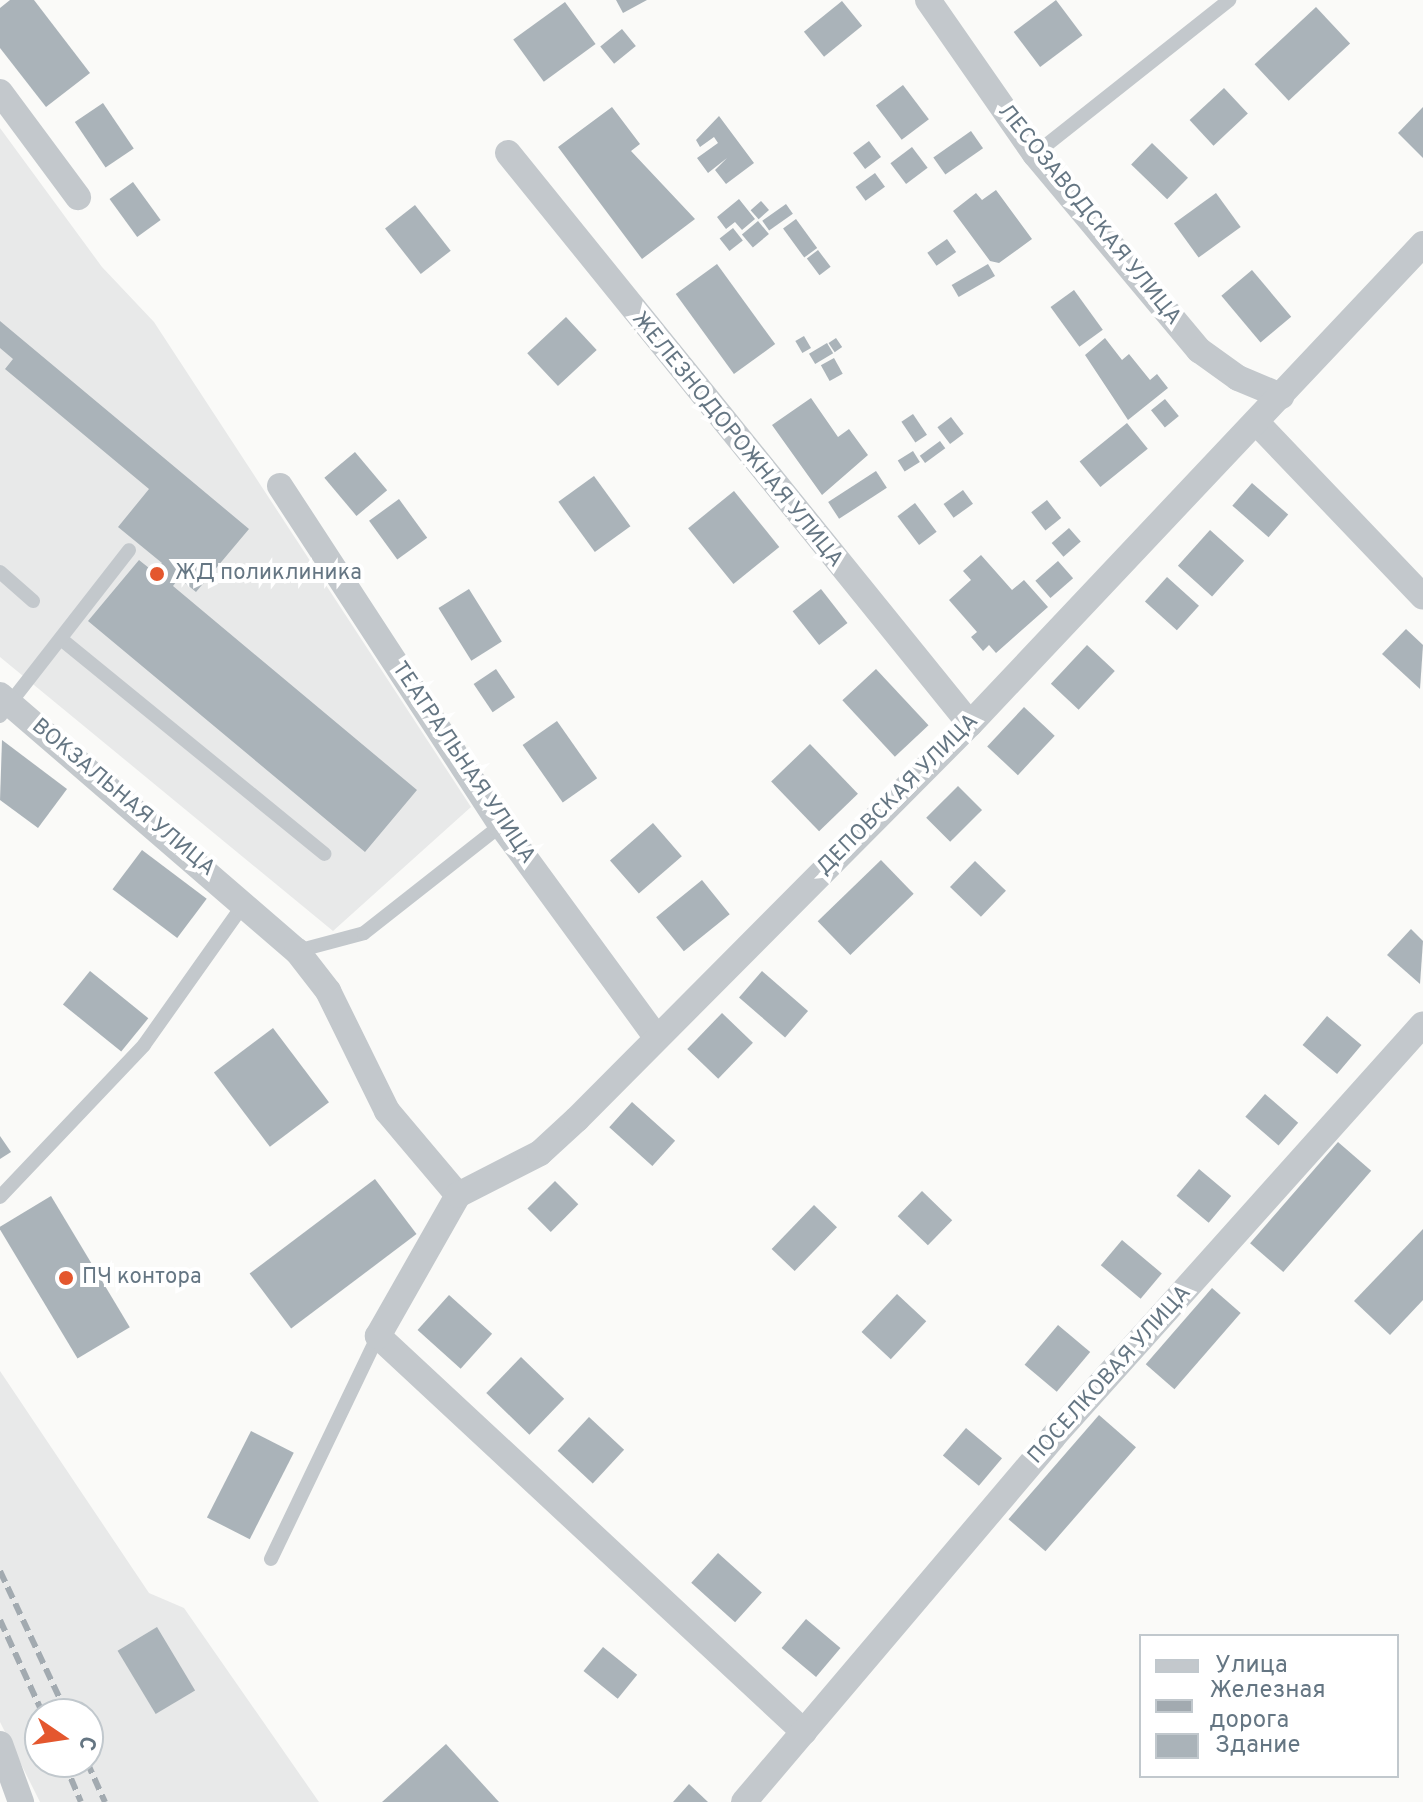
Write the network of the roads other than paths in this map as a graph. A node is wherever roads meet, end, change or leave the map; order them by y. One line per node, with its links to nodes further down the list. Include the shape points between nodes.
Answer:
1 (928, 0): 5 (street, ЛЕСОЗАВОДСКАЯ УЛИЦА)
2 (1229, 0): 5 (lane)
3 (0, 92): 6 (street)
4 (508, 153): 17 (street, ЖЕЛЕЗНОДОРОЖНАЯ УЛИЦА)
5 (1035, 154): 8 (street, ЛЕСОЗАВОДСКАЯ УЛИЦА, via 1199,350 1238,378)
6 (78, 197)
7 (1423, 244): 8 (street, ДЕПОВСКАЯ УЛИЦА)
8 (1281, 396): 9 (street, ДЕПОВСКАЯ УЛИЦА)
9 (1257, 423): 13 (street); 17 (street, ДЕПОВСКАЯ УЛИЦА)
10 (280, 486): 18 (street, ТЕАТРАЛЬНАЯ УЛИЦА)
11 (129, 550): 15 (lane)
12 (0, 572): 14 (lane)
13 (1423, 597)
14 (33, 601)
15 (61, 639): 16 (lane); 19 (lane)
16 (3, 705): 20 (street, ВОКЗАЛЬНАЯ УЛИЦА)
17 (970, 724): 23 (street, ДЕПОВСКАЯ УЛИЦА)
18 (501, 825): 21 (lane, via 364,933); 23 (street, ТЕАТРАЛЬНАЯ УЛИЦА)
19 (325, 854)
20 (246, 900): 21 (street, ВОКЗАЛЬНАЯ УЛИЦА); 25 (lane, via 137,1055)
21 (297, 951): 24 (street, ВОКЗАЛЬНАЯ УЛИЦА, via 328,991 387,1111)
22 (1423, 1024): 28 (street, ПОСЕЛКОВАЯ УЛИЦА, via 1053,1437)
23 (654, 1034): 24 (street, ДЕПОВСКАЯ УЛИЦА, via 540,1153)
24 (458, 1195): 26 (street)
25 (0, 1197)
26 (378, 1336): 27 (lane); 28 (street)
27 (271, 1559)
28 (804, 1732): 31 (street, ПОСЕЛКОВАЯ УЛИЦА)
29 (0, 1744): 30 (street)
30 (21, 1802)
31 (744, 1802)

